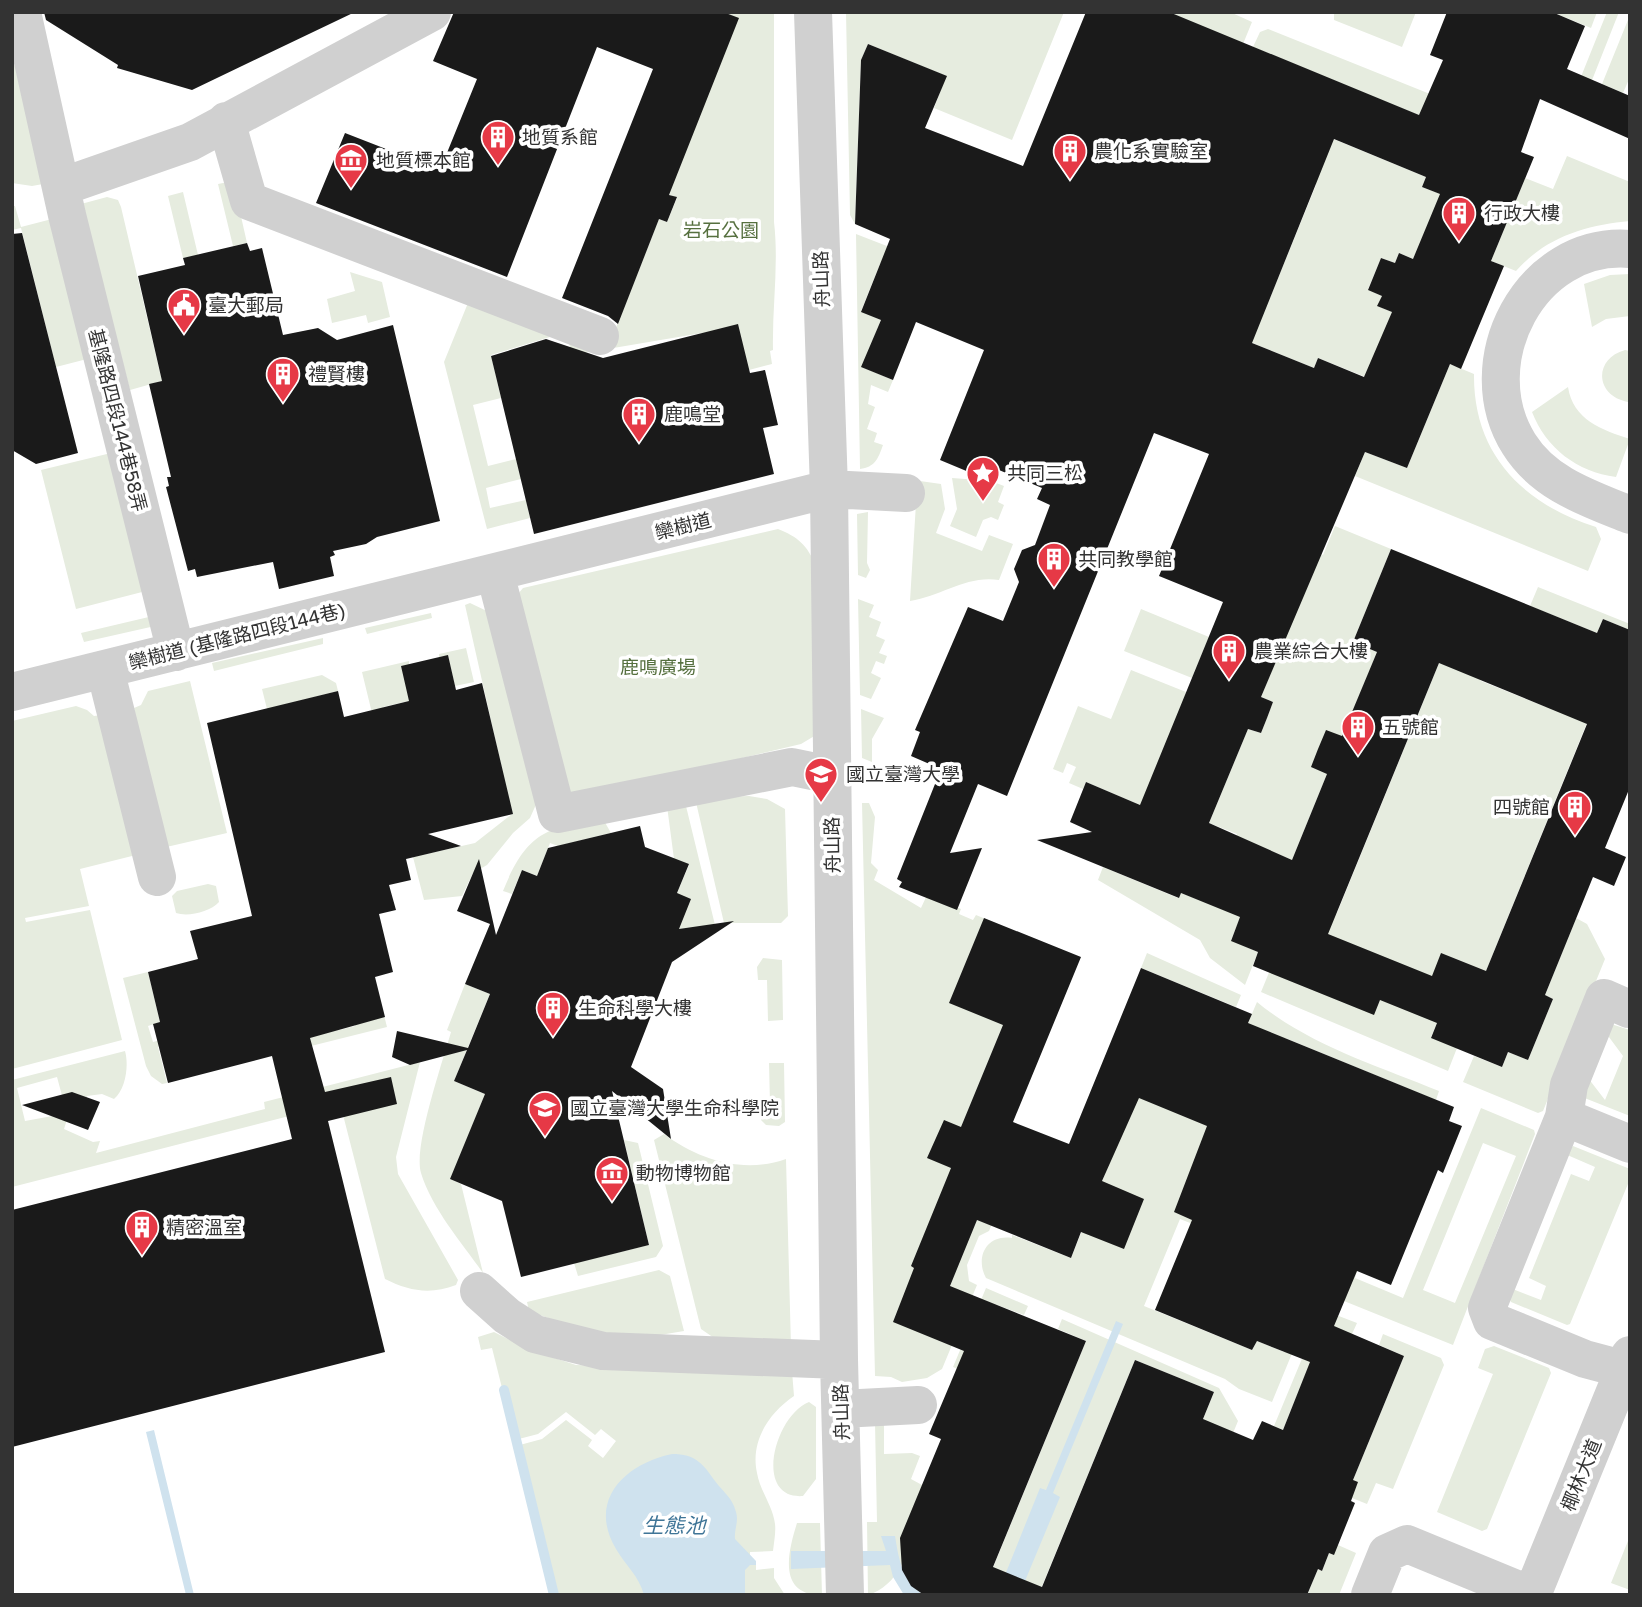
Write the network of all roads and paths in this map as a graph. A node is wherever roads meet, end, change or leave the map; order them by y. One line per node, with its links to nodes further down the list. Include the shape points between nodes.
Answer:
1 (22, 12): 5 (street, 基隆路四段144巷58弄)
2 (432, 12): 4 (street)
3 (813, 12): 8 (street, 舟山路)
4 (226, 121): 5 (street, via 190,142); 7 (street, via 249,201)
5 (61, 187): 12 (street, 基隆路四段144巷58弄)
6 (1630, 248): 10 (street, via 1597,252 1549,275 1515,316 1500,367 1507,419 1535,464 1578,494)
7 (600, 336)
8 (829, 489): 9 (street, 欒樹道); 11 (street, 欒樹道); 15 (street, 舟山路)
9 (906, 493)
10 (1629, 511)
11 (479, 577): 12 (street, 欒樹道 (基隆路四段144巷)); 15 (street, via 557,814 792,767)
12 (176, 652): 13 (street, 欒樹道 (基隆路四段144巷))
13 (105, 669): 14 (street, 欒樹道 (基隆路四段144巷)); 16 (street)
14 (12, 692)
15 (831, 775): 21 (street, 舟山路)
16 (157, 877)
17 (1629, 1009): 18 (street, via 1604,998 1569,1085)
18 (1564, 1117): 19 (street); 22 (street, via 1487,1308 1492,1321 1585,1359)
19 (1630, 1144)
20 (479, 1291): 21 (street, via 535,1334 603,1351)
21 (839, 1360): 24 (street, 舟山路)
22 (1628, 1365): 27 (street, 椰林大道)
23 (918, 1405): 24 (street)
24 (841, 1409): 25 (street, 舟山路)
25 (845, 1595)
26 (1370, 1595): 27 (street, via 1387,1553 1407,1544)
27 (1531, 1595)

